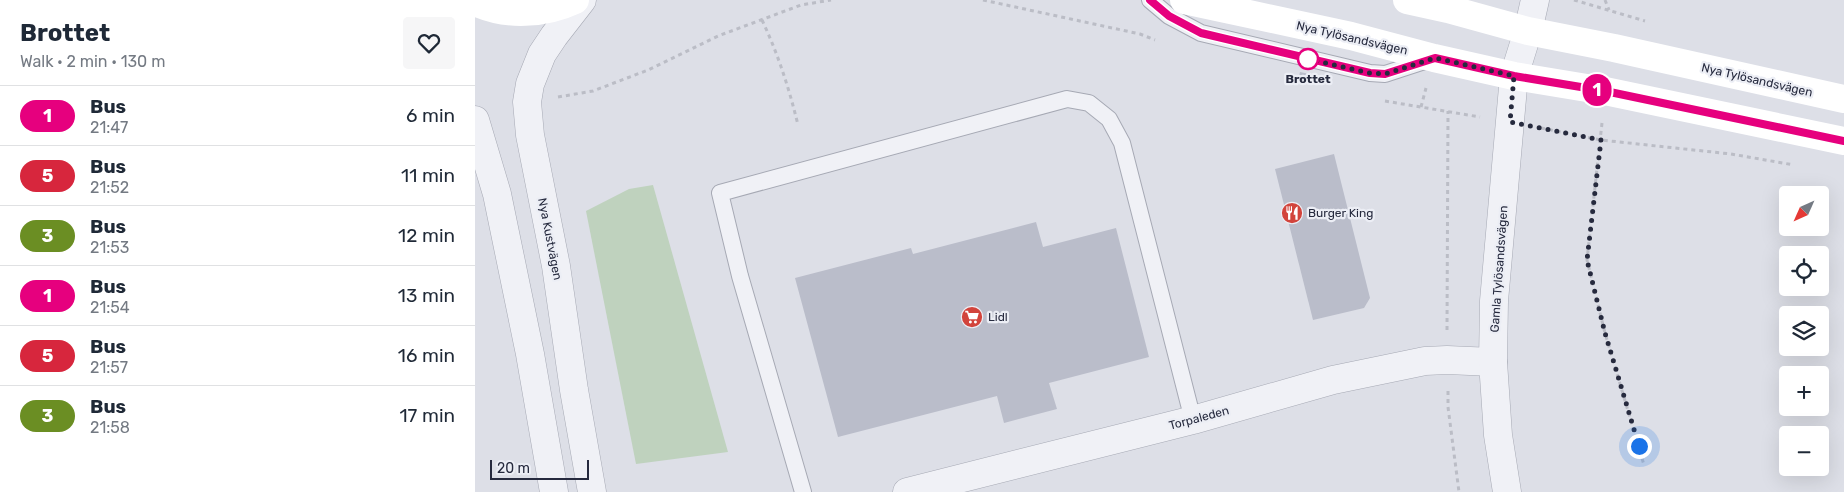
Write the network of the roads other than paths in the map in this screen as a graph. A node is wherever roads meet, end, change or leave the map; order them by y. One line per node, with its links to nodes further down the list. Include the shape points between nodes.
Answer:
1 (575, 0): 7 (main road, via 545,10 523,12)
2 (581, 0): 17 (street, Nya Kustvägen, via 542,54 530,84 527,102)
3 (1150, 0): 9 (lane, via 1169,16 1201,33 1370,73 1385,74)
4 (1184, 0): 9 (main road, Nya Tylösandsvägen, via 1351,36)
5 (1407, 0): 8 (main road, Nya Tylösandsvägen)
6 (1535, 0): 8 (street, Gamla Tylösandsvägen)
7 (475, 2)
8 (1528, 32): 10 (street, Gamla Tylösandsvägen); 11 (main road, Nya Tylösandsvägen)
9 (1435, 58): 10 (main road, Nya Tylösandsvägen)
10 (1514, 76): 13 (main road, Nya Tylösandsvägen, via 1605,91); 14 (street, Gamla Tylösandsvägen, via 1494,301)
11 (1844, 99)
12 (475, 120): 16 (street, via 497,194)
13 (1844, 141)
14 (1493, 362): 15 (street, Torpaleden, via 1425,360 1333,380); 20 (street, Gamla Tylösandsvägen, via 1498,435)
15 (1193, 420): 18 (lane, via 1123,143 1109,119 1089,103 1067,99 719,193); 19 (street, Torpaleden)
16 (554, 492)
17 (592, 492)
18 (803, 492)
19 (907, 492)
20 (1507, 492)

